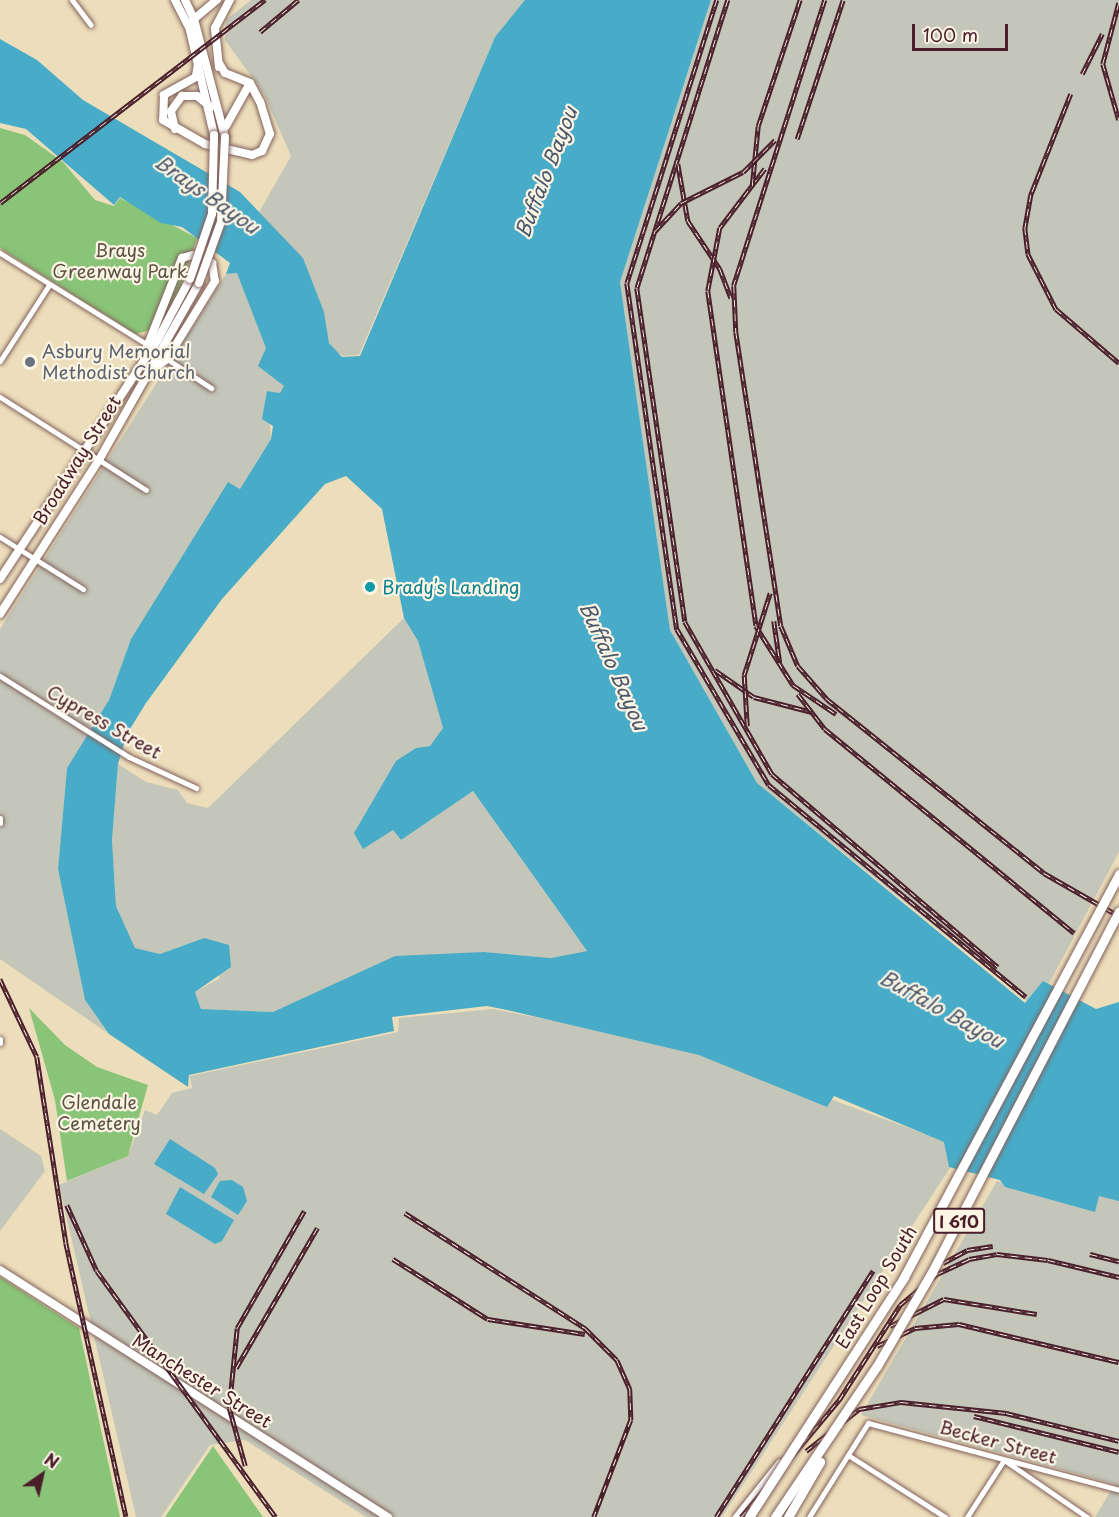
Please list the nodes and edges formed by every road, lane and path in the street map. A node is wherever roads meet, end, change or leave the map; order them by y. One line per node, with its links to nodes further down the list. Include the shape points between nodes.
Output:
1 (72, 0): 7 (street)
2 (175, 0): 8 (street)
3 (184, 0): 6 (street)
4 (217, 0): 6 (main road)
5 (230, 0): 10 (main road, via 215,28)
6 (194, 19): 8 (main road); 12 (main road)
7 (91, 25)
8 (190, 30): 9 (main road, Broadway Street)
9 (199, 57): 13 (main road, Broadway Street); 14 (main road, via 196,77 173,86 161,102 163,120)
10 (219, 63): 11 (main road, via 225,73); 12 (main road)
11 (250, 83): 14 (main road, via 269,127 262,152 234,152); 15 (main road, via 232,108)
12 (219, 97): 15 (main road)
13 (211, 107): 14 (main road, via 197,96 182,96 171,111); 17 (main road, Broadway Street, bridge, via 212,214)
14 (176, 132)
15 (225, 133): 17 (main road, Broadway Street, bridge, via 220,222)
16 (1, 255): 18 (street)
17 (194, 281): 22 (main road, Broadway Street); 23 (main road, Broadway Street)
18 (49, 285): 19 (street); 21 (street)
19 (148, 345): 20 (main road, via 182,258 193,255 212,263 215,281); 23 (main road)
20 (166, 359): 22 (main road); 24 (street)
21 (0, 361)
22 (152, 369): 27 (main road, Broadway Street)
23 (133, 377): 26 (main road, Broadway Street)
24 (211, 388)
25 (0, 397): 26 (street)
26 (83, 450): 27 (street); 30 (main road, Broadway Street)
27 (99, 460): 28 (street); 31 (main road, Broadway Street)
28 (146, 490)
29 (0, 537): 30 (street)
30 (19, 549): 31 (street); 32 (main road, Broadway Street)
31 (35, 559): 33 (street); 34 (main road, Broadway Street)
32 (0, 579)
33 (83, 589)
34 (0, 614)
35 (0, 676): 36 (street, Cypress Street, via 129,757)
36 (196, 788)
37 (1119, 874): 41 (highway, East Loop South / I 610, bridge, via 927,1235)
38 (1119, 912): 40 (highway, I 610, bridge, via 932,1272)
39 (0, 1270): 45 (street, Manchester Street)
40 (853, 1402): 48 (highway, I 610, bridge); 49 (highway, bridge)
41 (811, 1423): 46 (highway, bridge); 47 (highway, East Loop South / I 610, bridge)
42 (848, 1455): 43 (street, Becker Street, via 868,1423); 50 (street); 51 (street)
43 (1004, 1460): 44 (street, Becker Street); 52 (street); 53 (street)
44 (1119, 1490)
45 (388, 1517)
46 (736, 1517)
47 (749, 1517)
48 (775, 1517)
49 (788, 1517)
50 (809, 1517)
51 (945, 1517)
52 (967, 1517)
53 (1087, 1517)

